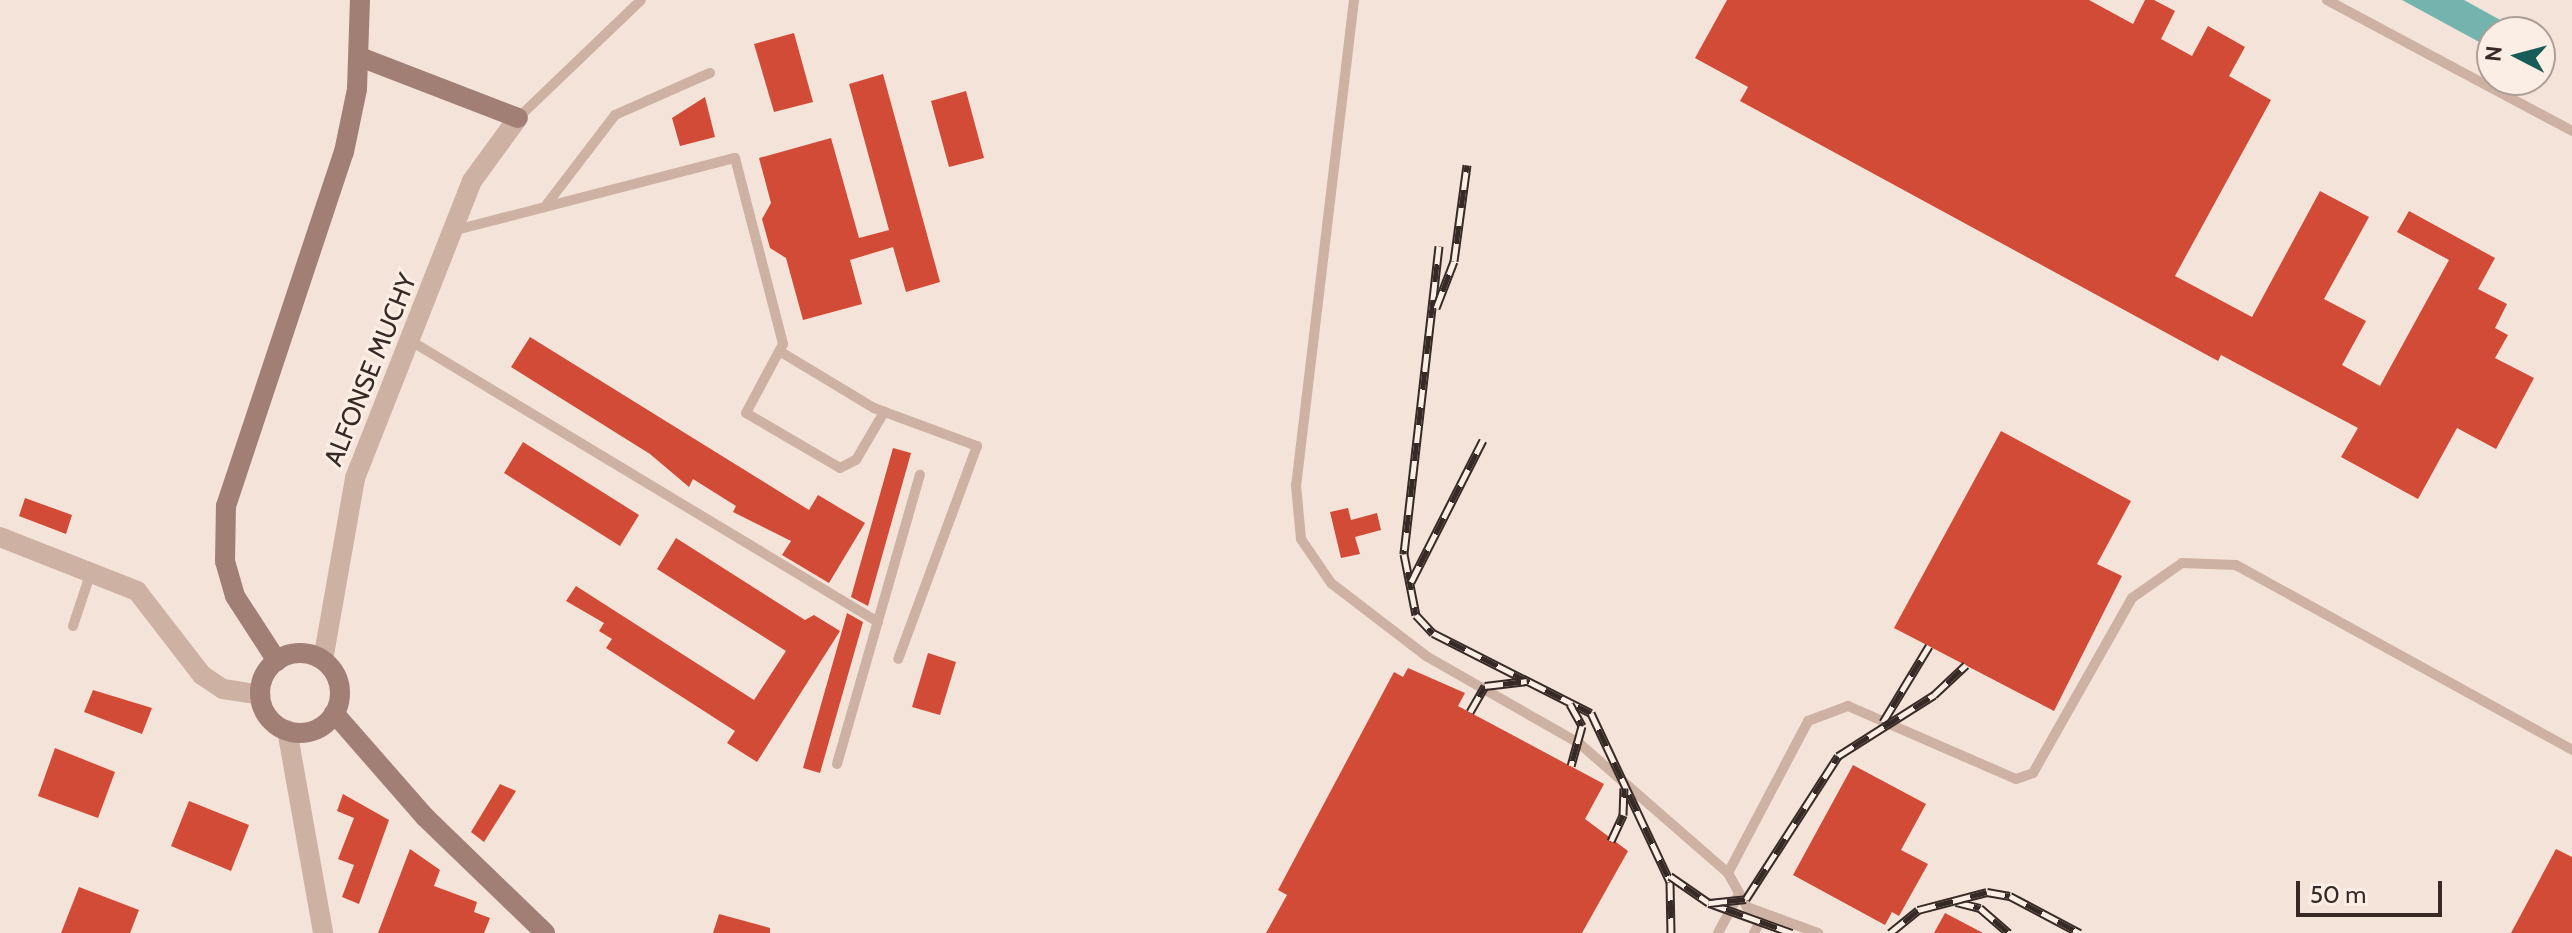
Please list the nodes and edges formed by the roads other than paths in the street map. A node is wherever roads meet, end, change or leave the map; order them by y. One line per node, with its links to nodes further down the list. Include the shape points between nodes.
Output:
1 (360, 0): 5 (main road)
2 (641, 0): 7 (lane)
3 (1354, 0): 27 (lane, via 1296,485 1301,539 1331,583 1426,656 1580,744)
4 (2327, 0): 8 (lane)
5 (360, 57): 7 (main road); 21 (main road, via 344,152 226,506 225,561 235,596)
6 (710, 73): 9 (lane, via 615,115)
7 (518, 118): 10 (street, ALFONSE MUCHY, via 488,152)
8 (2572, 131)
9 (547, 204): 10 (lane); 12 (lane, via 735,158)
10 (456, 230): 11 (street, ALFONSE MUCHY)
11 (411, 341): 17 (lane); 20 (street, ALFONSE MUCHY, via 355,478)
12 (781, 352): 13 (lane); 13 (lane, via 747,400 746,413 829,467 856,460)
13 (884, 412): 19 (lane, via 971,439 978,457)
14 (920, 475): 17 (lane)
15 (0, 537): 16 (street)
16 (91, 572): 18 (lane); 22 (street, via 145,598 212,683)
17 (878, 622): 26 (lane)
18 (73, 626)
19 (898, 659)
20 (323, 660): 21 (main road, via 304,653); 23 (main road, via 339,684)
21 (277, 661): 22 (main road)
22 (261, 695): 24 (main road, via 266,713)
23 (334, 713): 24 (main road, via 314,730); 31 (main road, via 425,817)
24 (287, 730): 30 (street)
25 (2572, 750): 27 (lane, via 2236,565 2182,563 2132,598 2033,773 2016,779 1848,706 1808,721)
26 (837, 764)
27 (1728, 873): 28 (lane)
28 (1738, 896): 29 (lane); 32 (lane)
29 (1763, 915): 33 (lane); 34 (lane)
30 (323, 933)
31 (545, 933)
32 (1718, 933)
33 (1754, 933)
34 (1818, 933)

